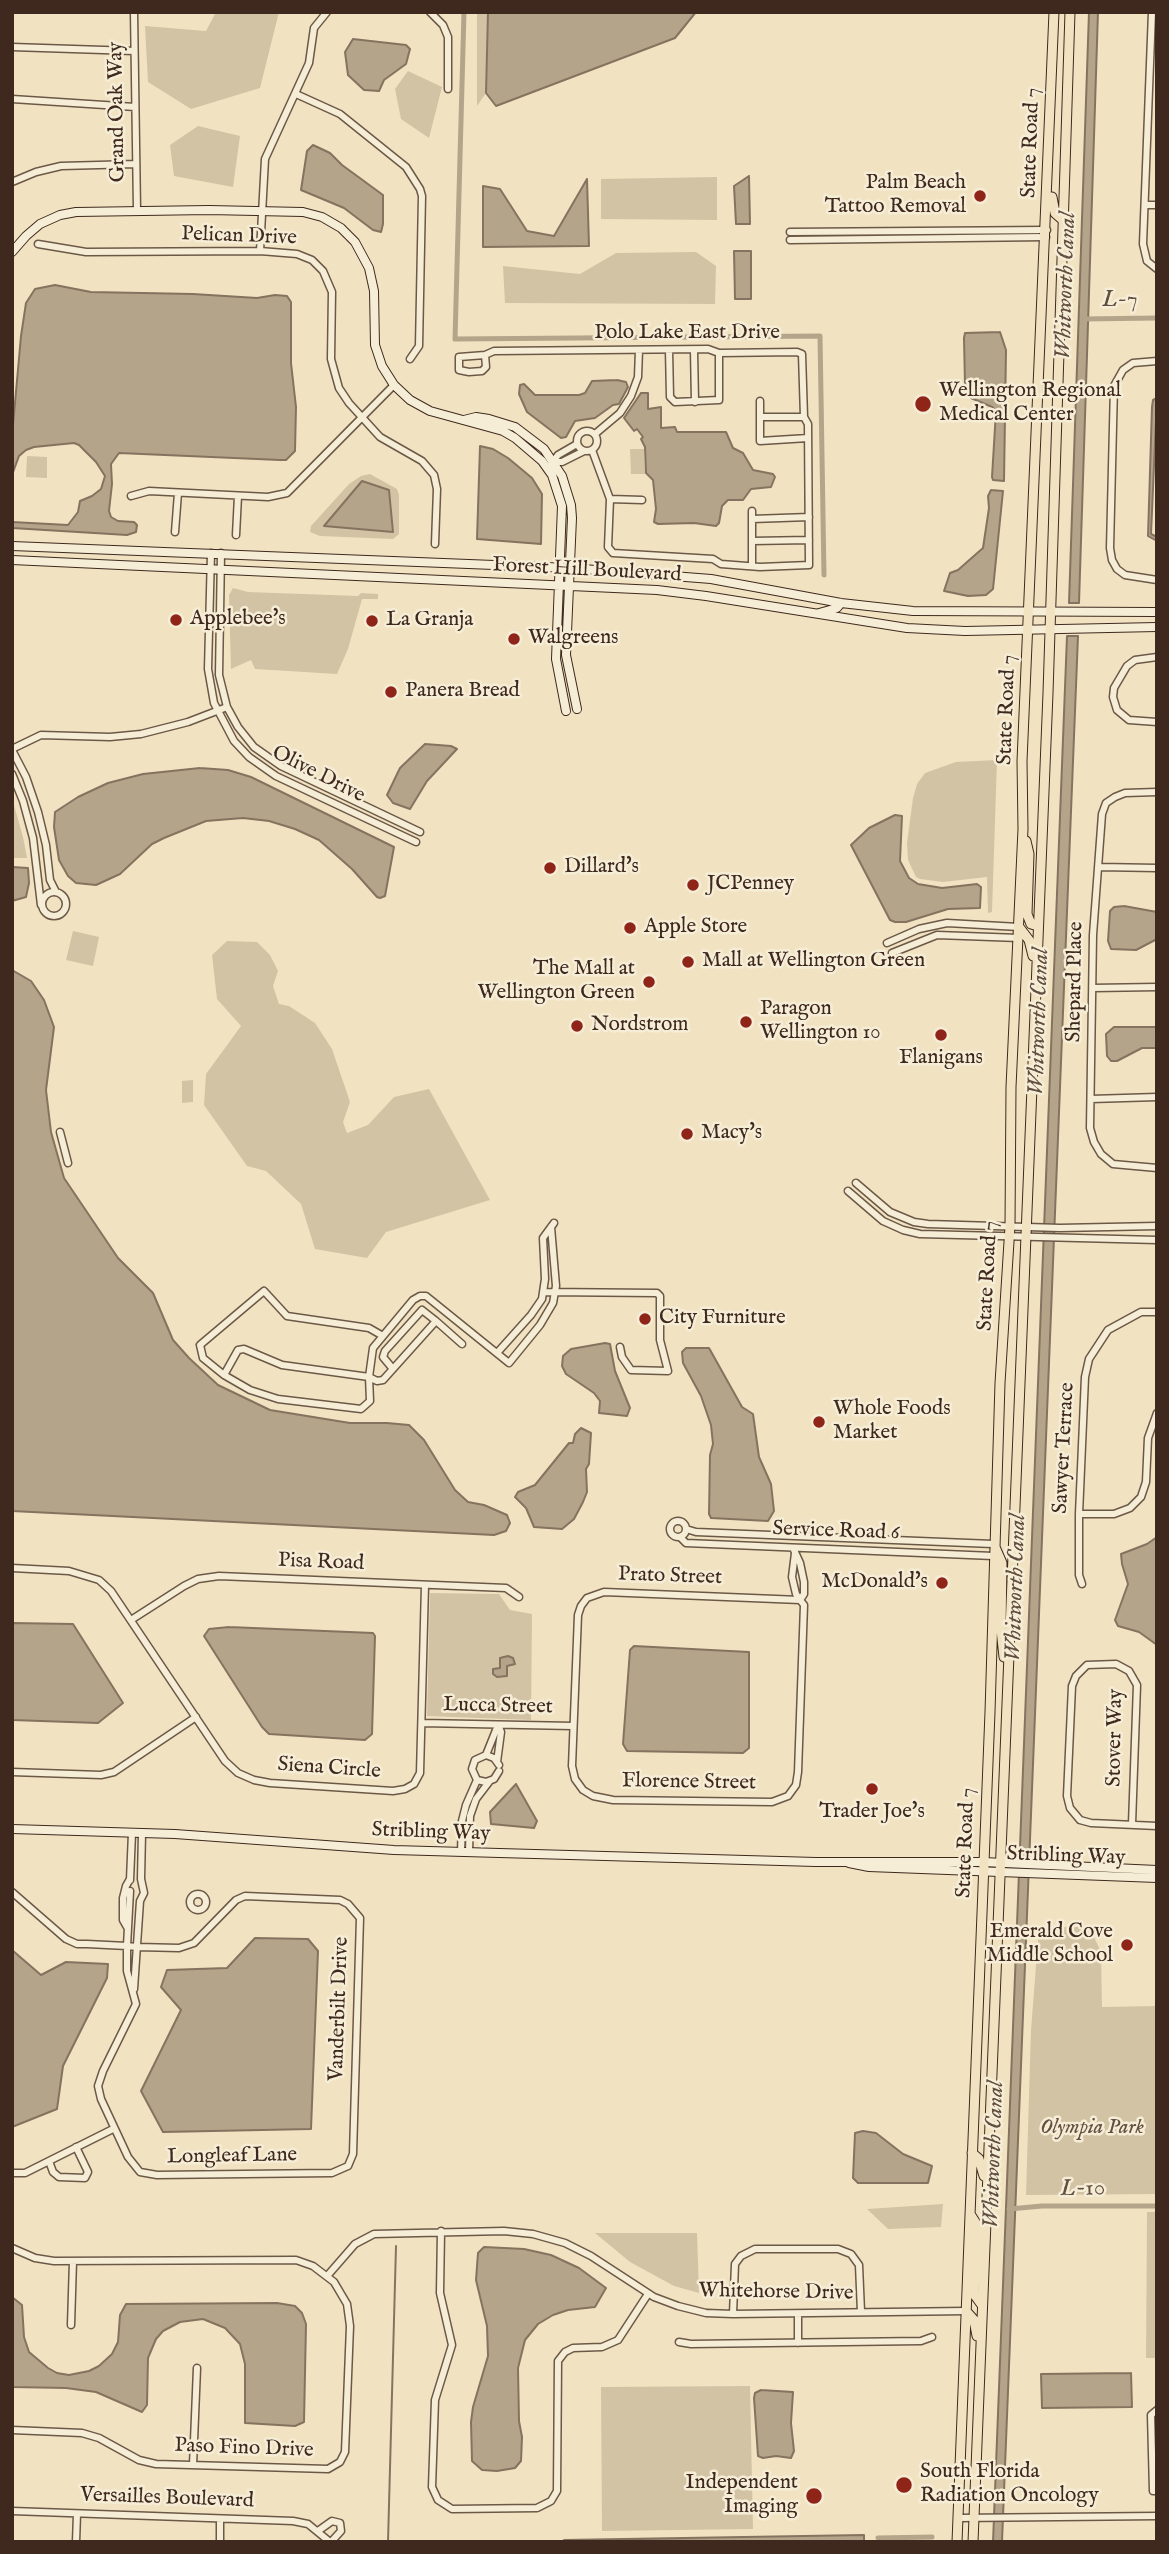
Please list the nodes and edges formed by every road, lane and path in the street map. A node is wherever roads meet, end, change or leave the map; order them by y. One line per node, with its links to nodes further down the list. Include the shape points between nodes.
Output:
1 (134, 12): 8 (street, Grand Oak Way)
2 (327, 12): 10 (street, via 314,28 309,63)
3 (430, 12): 9 (street, via 449,37)
4 (1054, 12): 13 (main road, State Road 7)
5 (1152, 12): 16 (street)
6 (1070, 14): 20 (main road, State Road 7)
7 (12, 47): 8 (street)
8 (134, 51): 12 (street, Grand Oak Way)
9 (448, 89)
10 (296, 94): 19 (street, via 265,159); 33 (street, via 340,114 416,180 422,196 419,346)
11 (12, 99): 12 (street)
12 (135, 107): 14 (street, Grand Oak Way)
13 (1049, 160): 20 (main road, via 1053,206); 21 (main road, State Road 7)
14 (136, 164): 15 (street, via 61,166); 18 (street, Grand Oak Way)
15 (12, 183)
16 (1144, 205): 17 (street); 26 (street, via 1145,256)
17 (1157, 205)
18 (137, 210): 19 (street); 24 (street, via 60,215 33,230)
19 (262, 210): 25 (street); 35 (street, via 313,214 341,228 355,242 372,280 378,355)
20 (1063, 220): 27 (main road, State Road 7)
21 (1046, 234): 22 (street); 27 (main road, via 1058,244); 71 (main road, State Road 7)
22 (790, 236)
23 (38, 244): 25 (street, Pelican Drive, via 86,252)
24 (12, 251)
25 (260, 251): 38 (street, Pelican Drive, via 298,254 323,271 332,292 335,378 343,396)
26 (1157, 269)
27 (1061, 275): 73 (main road, State Road 7)
28 (639, 350): 29 (street, Polo Lake East Drive); 32 (street, Polo Lake East Drive, via 494,351); 42 (street, via 632,396)
29 (669, 350): 30 (street, Polo Lake East Drive); 37 (street, via 670,397)
30 (694, 350): 31 (street, Polo Lake East Drive); 37 (street)
31 (719, 353): 37 (street, via 719,400); 40 (street, Polo Lake East Drive, via 802,354)
32 (485, 355): 32 (street, Polo Lake East Drive, via 482,371 459,370 459,357)
33 (410, 359)
34 (1157, 361): 67 (street, via 1133,363 1123,369 1114,386 1110,548 1117,569 1134,578)
35 (394, 385): 38 (street); 41 (street, via 430,411)
36 (760, 401): 39 (street)
37 (695, 402)
38 (363, 417): 51 (street, via 293,490 274,497); 59 (street, Pelican Drive, via 380,437 422,461 432,472 438,489)
39 (760, 417): 40 (street); 43 (street, via 760,441)
40 (804, 417): 43 (street, Polo Lake East Drive)
41 (463, 421): 47 (street, via 476,417 515,427 540,444); 48 (street, via 503,431)
42 (595, 434): 44 (street, via 582,432); 45 (street, via 597,443)
43 (808, 439): 54 (street, Polo Lake East Drive)
44 (577, 444): 46 (street); 47 (street, via 558,455)
45 (592, 450): 46 (street); 52 (street, Polo Lake East Drive)
46 (584, 451): 47 (street)
47 (555, 462): 48 (street); 65 (street, via 571,505)
48 (547, 467): 64 (street, via 562,506)
49 (177, 493): 50 (street, via 149,491); 51 (street); 55 (street)
50 (131, 496)
51 (239, 496): 56 (street)
52 (610, 499): 53 (street); 63 (street, Polo Lake East Drive, via 608,547 613,553)
53 (642, 499)
54 (809, 517): 57 (street, Polo Lake East Drive); 58 (street, via 752,515)
55 (175, 532)
56 (236, 535)
57 (809, 540): 58 (street); 63 (street, Polo Lake East Drive, via 806,567)
58 (752, 541): 63 (street)
59 (435, 544)
60 (12, 546): 61 (street, Forest Hill Boulevard)
61 (216, 553): 64 (street, Forest Hill Boulevard); 66 (street, Olive Drive)
62 (12, 560): 66 (street, Forest Hill Boulevard)
63 (752, 566)
64 (560, 567): 65 (street, Forest Hill Boulevard); 68 (street)
65 (570, 568): 69 (street); 70 (street, Forest Hill Boulevard, via 711,579)
66 (216, 569): 68 (street, Forest Hill Boulevard); 79 (street, Olive Drive, via 219,676); 81 (street, Olive Drive, via 207,663)
67 (1157, 580)
68 (558, 586): 69 (street, Forest Hill Boulevard); 82 (street, via 556,659)
69 (569, 587): 74 (street, Forest Hill Boulevard, via 676,592); 80 (street, via 566,654)
70 (841, 603): 71 (street, Forest Hill Boulevard, via 913,611); 74 (street)
71 (1029, 612): 73 (street, Forest Hill Boulevard); 77 (main road, State Road 7)
72 (1157, 612): 73 (street, Forest Hill Boulevard)
73 (1051, 613): 76 (main road, State Road 7)
74 (816, 614): 77 (street, Forest Hill Boulevard, via 907,628)
75 (1157, 628): 76 (street, Forest Hill Boulevard)
76 (1050, 629): 77 (street, Forest Hill Boulevard); 94 (main road, State Road 7)
77 (1028, 630): 87 (main road, State Road 7)
78 (1157, 657): 83 (street, via 1135,660 1117,681 1113,697 1121,715 1129,720)
79 (227, 707): 81 (street); 88 (street, Olive Drive, via 248,741 271,760)
80 (577, 709)
81 (217, 711): 84 (street, via 141,734 41,735); 89 (street, Olive Drive, via 241,750 266,770)
82 (566, 711)
83 (1157, 722)
84 (12, 749): 92 (street, via 38,812)
85 (12, 774): 93 (street, via 33,838)
86 (1157, 792): 90 (street, Shepard Place, via 1125,793 1106,803)
87 (1023, 830): 94 (main road, via 1029,854 1027,914 1031,924); 95 (main road, State Road 7)
88 (420, 832)
89 (416, 842)
90 (1099, 867): 91 (street); 101 (street, Shepard Place)
91 (1157, 868)
92 (56, 892): 93 (street, via 44,896); 93 (street, via 65,900 63,912 51,916)
93 (41, 905)
94 (1038, 926): 99 (main road, State Road 7)
95 (1019, 927): 96 (main road, State Road 7); 97 (street, via 947,923); 99 (main road, via 1032,948)
96 (1019, 938): 98 (street, via 937,935); 109 (main road, State Road 7)
97 (887, 943)
98 (891, 953)
99 (1036, 982): 111 (main road, State Road 7)
100 (1157, 987): 101 (street)
101 (1093, 988): 103 (street, Shepard Place)
102 (1157, 1097): 103 (street)
103 (1091, 1099): 106 (street, Shepard Place, via 1090,1128 1101,1154 1113,1164)
104 (60, 1132): 105 (street)
105 (68, 1163)
106 (1157, 1168)
107 (856, 1183): 109 (street, via 890,1212 914,1222)
108 (848, 1191): 112 (street, via 883,1221 903,1230)
109 (1010, 1226): 111 (street); 112 (main road, State Road 7)
110 (1157, 1226): 111 (street)
111 (1027, 1227): 113 (main road, State Road 7)
112 (1009, 1237): 113 (street); 134 (main road, State Road 7)
113 (1027, 1238): 114 (street); 143 (main road, State Road 7)
114 (1157, 1240)
115 (545, 1292): 116 (street); 116 (street, via 543,1238 552,1225); 119 (street)
116 (556, 1293): 120 (street); 125 (street, via 657,1293 660,1340 668,1371 631,1370)
117 (1157, 1312): 131 (street, Sawyer Terrace, via 1141,1312 1108,1330 1089,1359)
118 (436, 1321): 123 (street); 127 (street); 127 (street, via 422,1310 385,1351 383,1357)
119 (525, 1322): 120 (street); 121 (street)
120 (535, 1331): 124 (street)
121 (512, 1335): 124 (street); 126 (street)
122 (383, 1336): 126 (street, via 413,1300 426,1296); 128 (street, via 369,1328 287,1316 264,1291 200,1345 203,1357); 129 (street, via 373,1348)
123 (462, 1344)
124 (524, 1345): 126 (street, via 509,1363)
125 (621, 1347)
126 (497, 1353)
127 (393, 1369): 129 (street, via 383,1380)
128 (224, 1375): 129 (street, via 238,1350 244,1349 282,1365); 129 (street, via 278,1399 349,1410 368,1405)
129 (369, 1377)
130 (1157, 1413): 131 (street, via 1147,1438 1141,1497 1114,1514)
131 (1079, 1514): 138 (street, Sawyer Terrace)
132 (686, 1530): 133 (street); 133 (street, via 681,1521 670,1524 671,1534); 134 (street, Service Road 6)
133 (680, 1537): 135 (street, Service Road 6, via 686,1543)
134 (993, 1545): 136 (main road, State Road 7); 143 (main road, via 1002,1563 1001,1629)
135 (795, 1551): 136 (street, Service Road 6); 141 (street, Florence Street, via 792,1577); 141 (street, Florence Street, via 804,1583)
136 (993, 1556): 158 (main road, State Road 7)
137 (12, 1568): 142 (street, Siena Circle, via 69,1571 99,1580)
138 (1082, 1584)
139 (425, 1585): 140 (street, Pisa Road, via 506,1588); 142 (street, Pisa Road, via 208,1577 184,1586); 145 (street, Siena Circle)
140 (519, 1597)
141 (800, 1600): 147 (street, Prato Street, via 594,1594 578,1615); 147 (street, Florence Street, via 804,1605 798,1772 792,1791 782,1800 593,1796 575,1779)
142 (131, 1620): 144 (street, Siena Circle)
143 (1007, 1679): 159 (main road, State Road 7)
144 (196, 1717): 145 (street, Siena Circle, via 225,1761 254,1780 393,1791 414,1784 420,1773); 150 (street, via 114,1772)
145 (422, 1723): 146 (street, Lucca Street)
146 (498, 1726): 147 (street, Lucca Street); 148 (street); 149 (street)
147 (573, 1726)
148 (486, 1755): 149 (street); 151 (street, via 472,1764)
149 (497, 1764): 152 (street)
150 (12, 1772)
151 (477, 1780): 152 (street); 157 (street, via 462,1821)
152 (490, 1782): 157 (street, via 470,1815)
153 (1132, 1824): 153 (street, Stover Way, via 1137,1685 1129,1671 1116,1664 1087,1665 1072,1686 1070,1808 1080,1820 1091,1823); 154 (street)
154 (1157, 1826)
155 (12, 1829): 156 (street, Stribling Way)
156 (137, 1833): 157 (street, Stribling Way); 163 (street); 165 (street)
157 (465, 1852): 158 (street, Stribling Way, via 869,1867)
158 (983, 1866): 159 (street, Stribling Way); 171 (main road, State Road 7)
159 (1000, 1867): 160 (street, Stribling Way); 173 (main road, State Road 7)
160 (1033, 1869): 161 (street, Stribling Way); 162 (street, Stribling Way)
161 (1157, 1870)
162 (1157, 1878)
163 (129, 1890): 165 (street); 168 (street, via 123,1920 128,1929)
164 (12, 1892): 168 (street, Vanderbilt Drive, via 66,1939 78,1944)
165 (141, 1899): 169 (street)
166 (203, 1908): 167 (street)
167 (216, 1919): 169 (street, Vanderbilt Drive, via 187,1947); 178 (street, Vanderbilt Drive, via 245,1896 340,1900 360,1918 353,2154 348,2166)
168 (127, 1946): 169 (street, Vanderbilt Drive); 170 (street, via 127,1971)
169 (137, 1947): 170 (street)
170 (134, 1991): 172 (street, via 136,2004 98,2086)
171 (974, 2092): 173 (main road, via 978,2122); 175 (main road, State Road 7)
172 (113, 2129): 174 (street); 178 (street, Longleaf Lane, via 140,2172)
173 (989, 2136): 179 (main road, State Road 7)
174 (76, 2147): 176 (street); 176 (street, via 88,2172 85,2178 59,2177)
175 (972, 2153): 179 (main road, via 982,2164); 180 (main road, State Road 7)
176 (49, 2161): 177 (street, via 24,2173)
177 (12, 2173)
178 (332, 2173)
179 (987, 2199): 186 (main road, State Road 7)
180 (970, 2214): 186 (main road, via 976,2225 974,2294); 187 (main road, State Road 7)
181 (441, 2231): 184 (street, Whitehorse Drive, via 370,2235 355,2244); 185 (street, Whitehorse Drive, via 504,2231 547,2237 591,2256); 185 (street, via 440,2293 452,2344 435,2400 432,2487 438,2500 452,2509 537,2508 551,2501 556,2491 558,2361 573,2348 602,2347 618,2340)
182 (12, 2248): 183 (street, via 36,2258)
183 (73, 2261): 184 (street, via 288,2259 305,2262); 191 (street)
184 (328, 2276): 199 (street, Paso Fino Drive, via 343,2296 349,2322 342,2459 324,2470)
185 (648, 2294): 189 (street, Whitehorse Drive, via 692,2310)
186 (982, 2305): 196 (main road, State Road 7)
187 (966, 2311): 188 (street, Whitehorse Drive); 196 (main road, via 976,2328); 204 (main road, State Road 7)
188 (861, 2312): 189 (street, via 859,2265 851,2254 838,2249 755,2249 735,2264); 190 (street, Whitehorse Drive)
189 (733, 2314): 190 (street, Whitehorse Drive)
190 (798, 2314): 194 (street)
191 (71, 2325)
192 (932, 2337): 194 (street, via 921,2341)
193 (680, 2342): 194 (street)
194 (798, 2343)
195 (197, 2368): 199 (street)
196 (980, 2373): 205 (main road, State Road 7)
197 (1157, 2410): 200 (street, via 1151,2415 1153,2491)
198 (12, 2430): 199 (street, Paso Fino Drive, via 82,2433 147,2462)
199 (193, 2465)
200 (1157, 2491)
201 (12, 2511): 202 (street, Versailles Boulevard)
202 (77, 2514): 206 (street, Versailles Boulevard); 208 (street)
203 (1157, 2516): 205 (street)
204 (958, 2518): 205 (street); 211 (main road, State Road 7)
205 (974, 2518): 212 (main road, State Road 7)
206 (220, 2519): 207 (street, Versailles Boulevard, via 293,2521); 209 (street)
207 (318, 2531): 210 (street, Versailles Boulevard); 210 (street, Versailles Boulevard, via 338,2521 341,2531)
208 (76, 2542)
209 (220, 2542)
210 (331, 2542)
211 (957, 2542)
212 (973, 2542)

